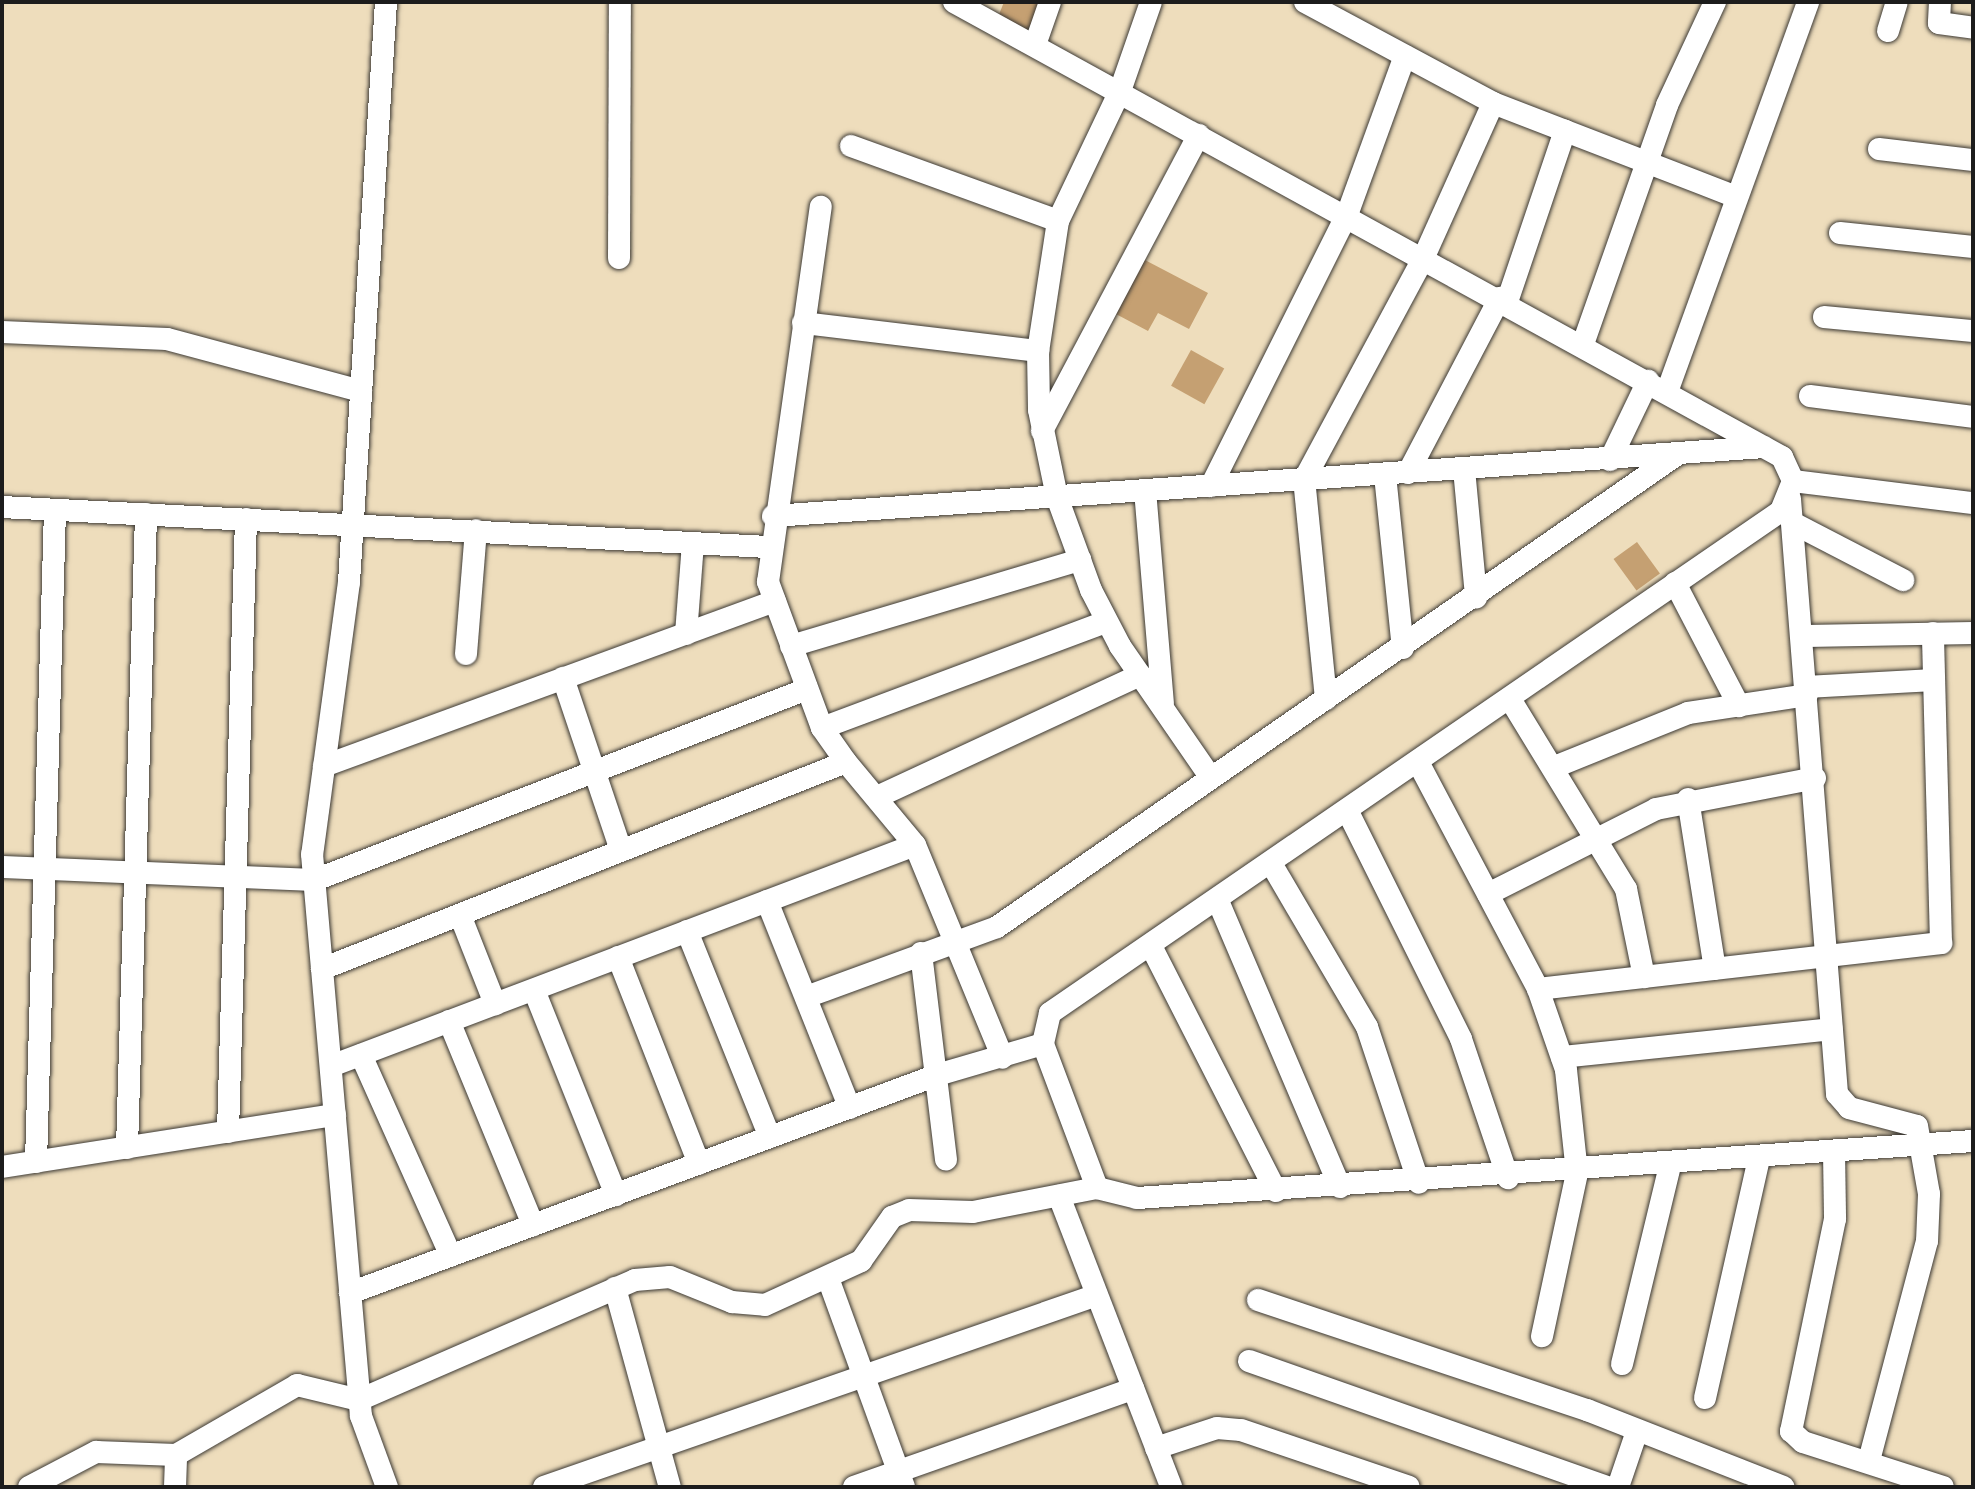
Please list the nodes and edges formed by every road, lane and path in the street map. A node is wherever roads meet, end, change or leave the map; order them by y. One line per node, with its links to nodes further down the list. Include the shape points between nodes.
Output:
1 (386, 2): 39 (street)
2 (620, 2): 29 (street)
3 (954, 2): 13 (street)
4 (1050, 2): 13 (street)
5 (1151, 2): 15 (street)
6 (1305, 2): 14 (street)
7 (1715, 2): 22 (street)
8 (1808, 2): 23 (street)
9 (1897, 2): 12 (street)
10 (1940, 2): 11 (street, via 1939,23)
11 (1973, 28)
12 (1888, 31)
13 (1035, 45): 15 (street)
14 (1405, 56): 16 (street); 25 (street)
15 (1120, 91): 18 (street); 26 (street)
16 (1493, 103): 17 (street); 30 (street)
17 (1565, 131): 22 (street); 31 (street)
18 (1199, 135): 25 (street); 42 (street)
19 (851, 146): 26 (street)
20 (1879, 149): 21 (street)
21 (1973, 160)
22 (1648, 164): 23 (street); 36 (street)
23 (1732, 195): 38 (street)
24 (821, 207): 33 (street)
25 (1347, 215): 30 (street); 50 (street)
26 (1058, 221): 37 (street)
27 (1840, 233): 28 (street)
28 (1973, 247)
29 (619, 258)
30 (1423, 259): 31 (street); 49 (street)
31 (1504, 300): 36 (street); 47 (street)
32 (1824, 317): 34 (street)
33 (803, 323): 37 (street); 58 (street)
34 (1973, 331)
35 (2, 332): 39 (street, via 167,339)
36 (1583, 344): 38 (street)
37 (1038, 351): 42 (street)
38 (1657, 386): 43 (street); 45 (street)
39 (361, 391): 60 (street)
40 (1810, 396): 41 (street)
41 (1973, 417)
42 (1042, 431): 53 (street)
43 (1764, 447): 44 (street); 52 (street, via 1782,457)
44 (1675, 456): 45 (street); 68 (street)
45 (1610, 460): 46 (street)
46 (1464, 469): 47 (street); 68 (street)
47 (1408, 473): 48 (street)
48 (1385, 475): 49 (street); 76 (street)
49 (1304, 480): 50 (street); 83 (street)
50 (1211, 486): 51 (street)
51 (1145, 490): 53 (street); 85 (street)
52 (1791, 490): 54 (street); 61 (street); 67 (street)
53 (1057, 497): 58 (street); 65 (street)
54 (1973, 503)
55 (2, 507): 56 (street)
56 (55, 510): 57 (street); 103 (street)
57 (146, 514): 59 (street); 104 (street)
58 (773, 516): 64 (street)
59 (246, 519): 60 (street); 105 (street)
60 (353, 523): 62 (street); 90 (street)
61 (1795, 524): 66 (street); 74 (street)
62 (476, 530): 63 (street); 77 (street)
63 (693, 543): 64 (street); 73 (street)
64 (769, 547): 69 (street)
65 (1080, 560): 70 (street); 75 (street)
66 (1903, 580)
67 (1675, 583): 84 (street); 86 (street)
68 (1476, 597): 76 (street)
69 (775, 601): 73 (street); 75 (street)
70 (1106, 622): 78 (street); 87 (street)
71 (1933, 633): 72 (street); 74 (street); 80 (street)
72 (1973, 633)
73 (686, 634): 79 (street)
74 (1806, 636): 82 (street)
75 (791, 646): 81 (street)
76 (1403, 648): 83 (street)
77 (466, 654)
78 (1140, 675): 85 (street); 95 (street)
79 (563, 678): 90 (street); 92 (street)
80 (1934, 680): 82 (street); 115 (street, via 1941,943)
81 (807, 689): 87 (street); 92 (street)
82 (1806, 691): 86 (street); 94 (street)
83 (1326, 699): 93 (street)
84 (1510, 699): 89 (street); 91 (street)
85 (1163, 705): 93 (street)
86 (1739, 706): 91 (street, via 1650,726)
87 (822, 728): 88 (street)
88 (846, 762): 95 (street); 100 (street)
89 (1419, 764): 97 (street); 107 (street)
90 (324, 766): 106 (street)
91 (1557, 766): 98 (street)
92 (596, 771): 100 (street); 106 (street)
93 (1211, 778): 112 (street, via 997,927)
94 (1815, 778): 96 (street); 115 (street)
95 (877, 797): 99 (street)
96 (1688, 799): 98 (street); 118 (street)
97 (1349, 814): 101 (street); 147 (street, via 1461,1039)
98 (1597, 834): 107 (street); 119 (street, via 1626,889)
99 (915, 845): 108 (street); 112 (street)
100 (621, 850): 110 (street)
101 (1272, 865): 109 (street); 148 (street, via 1367,1027)
102 (2, 867): 103 (street)
103 (45, 868): 104 (street); 142 (street)
104 (135, 872): 105 (street); 138 (street)
105 (236, 876): 106 (street); 134 (street)
106 (315, 880): 117 (street)
107 (1488, 894): 120 (street)
108 (767, 901): 111 (street); 122 (street)
109 (1218, 901): 113 (street); 149 (street)
110 (460, 915): 117 (street); 123 (street)
111 (687, 931): 116 (street); 135 (street)
112 (958, 944): 114 (street); 129 (street)
113 (1151, 946): 126 (street, via 1050,1013); 151 (street)
114 (921, 953): 122 (street); 131 (street)
115 (1828, 956): 118 (street); 125 (street)
116 (618, 957): 121 (street); 143 (street)
117 (322, 969): 130 (street)
118 (1715, 969): 119 (street)
119 (1644, 977): 120 (street)
120 (1538, 989): 128 (street)
121 (534, 990): 123 (street); 152 (street)
122 (806, 997): 132 (street)
123 (495, 1004): 124 (street)
124 (449, 1021): 127 (street); 154 (street)
125 (1832, 1029): 128 (street); 137 (street, via 1842,1105 1909,1121)
126 (1043, 1044): 129 (street); 150 (street)
127 (361, 1055): 130 (street); 155 (street)
128 (1562, 1057): 146 (street)
129 (1003, 1058): 131 (street)
130 (331, 1066): 133 (street)
131 (937, 1075): 132 (street); 141 (street)
132 (850, 1108): 135 (street)
133 (335, 1115): 134 (street); 158 (street)
134 (228, 1132): 138 (street)
135 (770, 1137): 143 (street)
136 (1973, 1141): 137 (street)
137 (1923, 1145): 139 (street); 172 (street, via 1927,1241)
138 (127, 1148): 142 (street)
139 (1834, 1152): 140 (street); 172 (street, via 1835,1219 1789,1423 1803,1442)
140 (1759, 1158): 144 (street); 166 (street)
141 (946, 1159)
142 (36, 1162): 145 (street)
143 (699, 1164): 152 (street)
144 (1670, 1166): 146 (street); 163 (street)
145 (2, 1167)
146 (1577, 1173): 147 (street); 161 (street)
147 (1508, 1178): 148 (street)
148 (1419, 1183): 149 (street)
149 (1340, 1187): 151 (street)
150 (1097, 1188): 151 (street, via 1137,1198); 153 (street)
151 (1276, 1191)
152 (616, 1195): 154 (street)
153 (1059, 1196): 156 (street, via 973,1212 898,1212 868,1255); 159 (street)
154 (533, 1225): 155 (street)
155 (451, 1256): 158 (street)
156 (828, 1278): 157 (street, via 765,1305 732,1302 670,1277); 164 (street)
157 (615, 1288): 167 (street); 170 (street)
158 (350, 1293): 167 (street)
159 (1097, 1295): 164 (street); 165 (street)
160 (1258, 1300): 168 (street, via 1587,1410)
161 (1542, 1336)
162 (1249, 1361): 182 (street)
163 (1622, 1364)
164 (861, 1377): 170 (street); 173 (street)
165 (1133, 1389): 169 (street); 173 (street)
166 (1705, 1398)
167 (359, 1400): 171 (street, via 297,1385); 176 (street)
168 (1636, 1434): 183 (street); 184 (street)
169 (1156, 1448): 180 (street); 181 (street, via 1217,1428 1241,1430)
170 (658, 1449): 177 (street); 178 (street)
171 (176, 1455): 174 (street, via 96,1452); 175 (street)
172 (1869, 1461): 185 (street)
173 (901, 1479): 179 (street)
174 (29, 1487)
175 (175, 1487)
176 (387, 1487)
177 (544, 1487)
178 (670, 1487)
179 (854, 1487)
180 (1171, 1487)
181 (1409, 1487)
182 (1607, 1487)
183 (1618, 1487)
184 (1783, 1487)
185 (1943, 1487)

